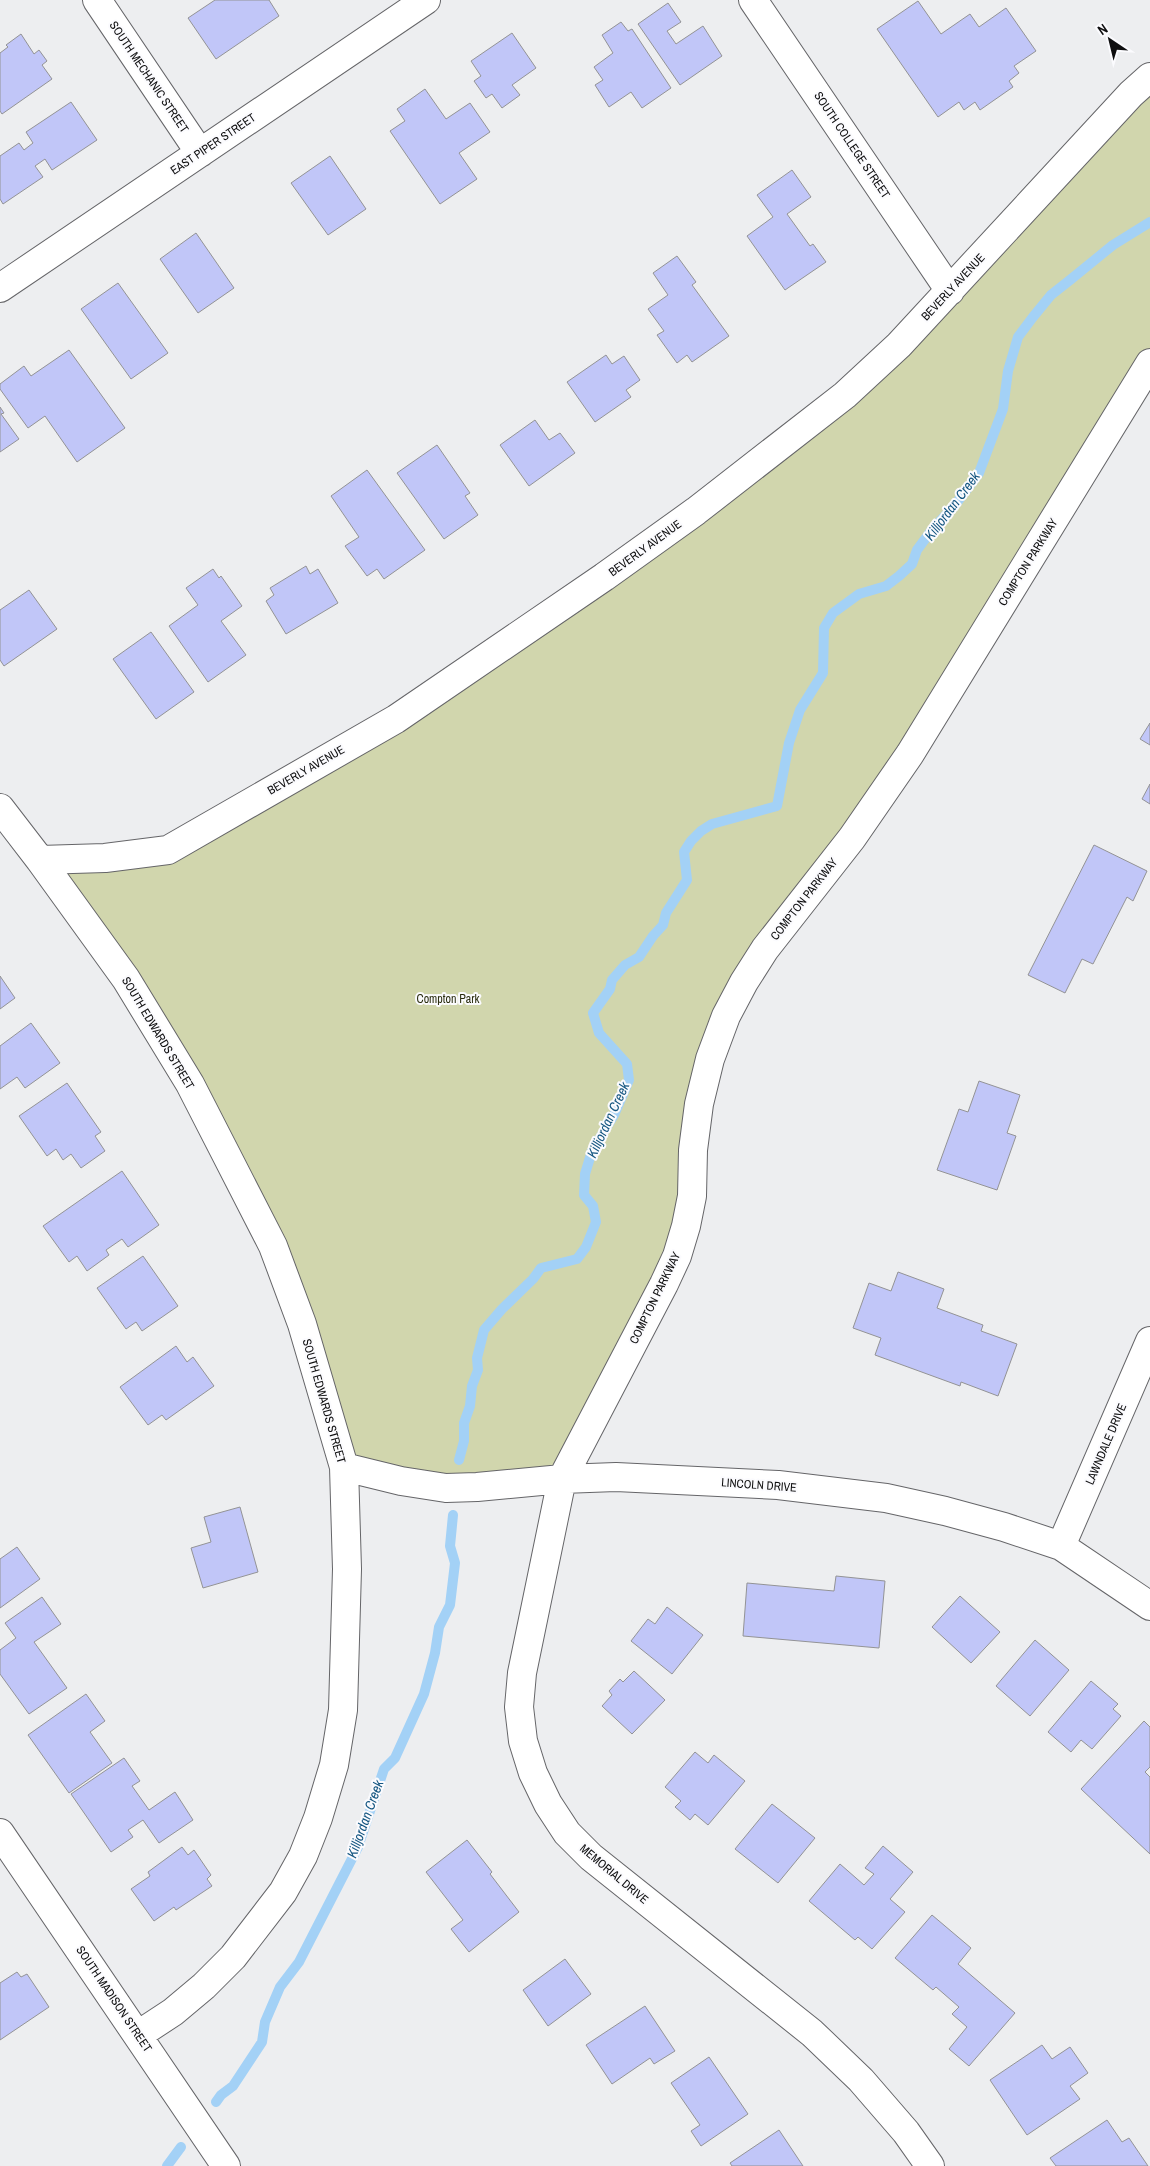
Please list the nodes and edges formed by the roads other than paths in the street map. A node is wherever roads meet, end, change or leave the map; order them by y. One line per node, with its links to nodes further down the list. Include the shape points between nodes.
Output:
1 (97, 0): 5 (street, SOUTH MECHANIC STREET)
2 (426, 0): 5 (street, EAST PIPER STREET)
3 (753, 0): 7 (street, SOUTH COLLEGE STREET)
4 (1150, 77): 7 (street, BEVERLY AVENUE)
5 (200, 153): 6 (street, EAST PIPER STREET)
6 (0, 288)
7 (950, 291): 10 (street, BEVERLY AVENUE, via 845,396 787,442 604,577 396,719 168,850 105,858)
8 (1150, 363): 13 (street, COMPTON PARKWAY, via 910,754 852,838 765,949 726,1016 710,1059 699,1104 692,1196 677,1256)
9 (0, 808): 10 (street, SOUTH EDWARDS STREET)
10 (40, 860): 12 (street, SOUTH EDWARDS STREET, via 126,979 190,1084 272,1244 302,1324)
11 (1150, 1341): 14 (street, LAWNDALE DRIVE)
12 (344, 1467): 13 (street, LINCOLN DRIVE, via 446,1488); 17 (street, SOUTH EDWARDS STREET, via 347,1570 343,1710 334,1765 318,1818 303,1856 283,1892 233,1957 204,1986)
13 (562, 1478): 14 (street, LINCOLN DRIVE, via 616,1477 778,1485 886,1498 1004,1527); 19 (street, MEMORIAL DRIVE, via 522,1673 520,1707 530,1765 548,1804 567,1833 591,1857 812,2033 861,2080 906,2132)
14 (1061, 1546): 15 (street, LINCOLN DRIVE)
15 (1150, 1606)
16 (0, 1833): 17 (street, SOUTH MADISON STREET)
17 (138, 2035): 18 (street, SOUTH MADISON STREET)
18 (226, 2166)
19 (930, 2166)

